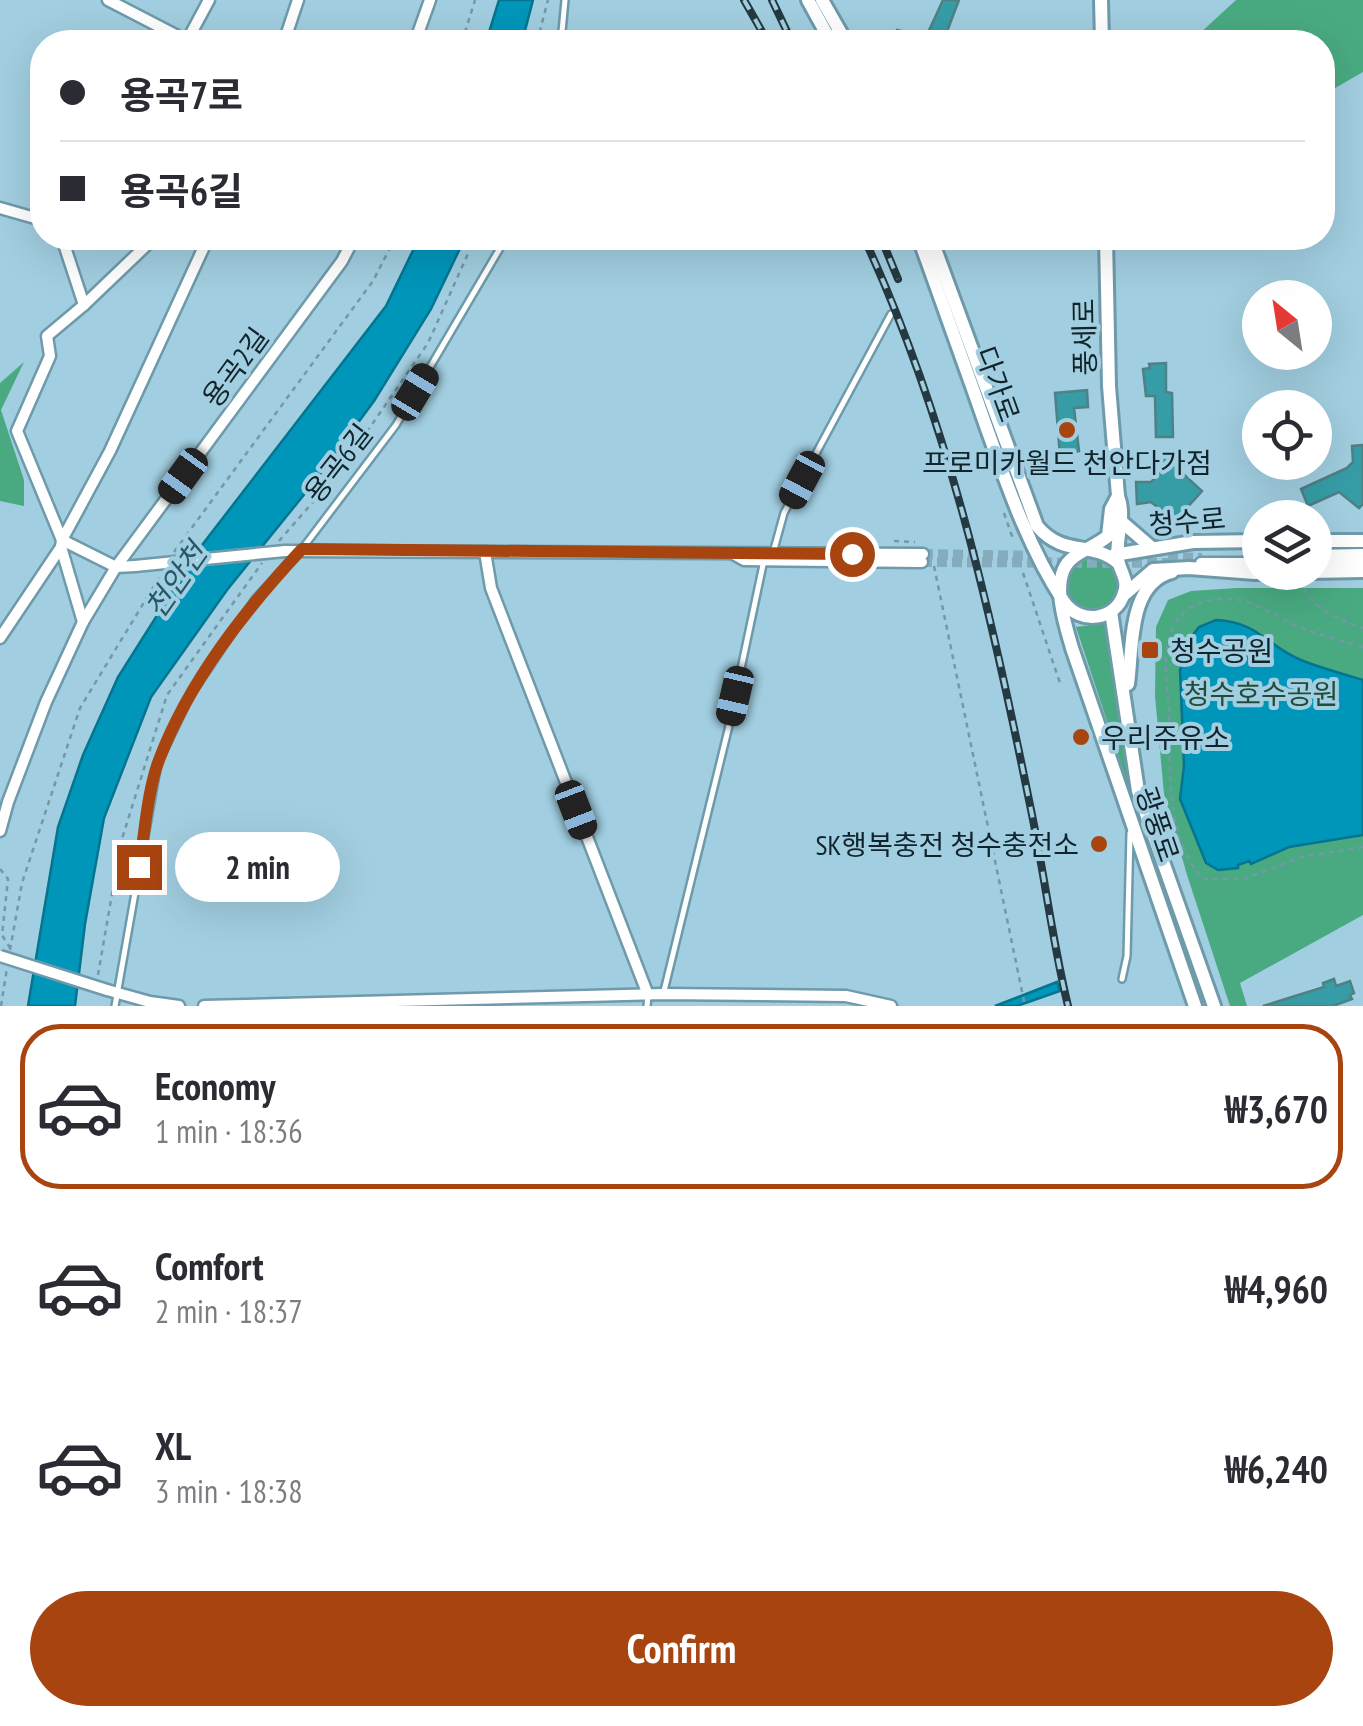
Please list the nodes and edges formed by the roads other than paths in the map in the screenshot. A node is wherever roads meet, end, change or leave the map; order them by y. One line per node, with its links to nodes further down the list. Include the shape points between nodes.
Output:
1 (108, 0): 9 (street)
2 (208, 0): 10 (street)
3 (298, 0): 11 (street)
4 (430, 0): 12 (street)
5 (565, 0): 13 (lane)
6 (808, 0): 14 (street)
7 (822, 0): 15 (street)
8 (1102, 0): 16 (street)
9 (165, 30)
10 (194, 30)
11 (288, 30)
12 (419, 30)
13 (562, 30)
14 (824, 30)
15 (839, 30)
16 (1102, 30)
17 (0, 208): 18 (street)
18 (30, 217)
19 (66, 250): 27 (street)
20 (142, 250): 27 (street)
21 (202, 250): 36 (street)
22 (348, 250): 50 (street, 용곡2길)
23 (499, 250): 38 (lane, 용곡6길, via 396,424)
24 (922, 250): 31 (street, 다가로)
25 (935, 250): 39 (street, 다가로, via 1036,526 1056,544)
26 (1106, 250): 29 (street, 풍세로)
27 (84, 306): 36 (street, via 47,336 50,356 17,431)
28 (890, 314): 44 (lane, via 784,513)
29 (1118, 496): 30 (street, 풍세로); 39 (street, 풍세로, via 1108,536)
30 (1122, 522): 37 (street); 45 (street, 풍세로)
31 (1030, 538): 53 (street, 다가로); 57 (street)
32 (1332, 540): 34 (street)
33 (1242, 541): 35 (street, 청수로)
34 (1363, 541)
35 (1193, 542): 37 (street, 청수로); 48 (street, via 1180,553 1182,565)
36 (62, 543): 50 (street); 55 (street); 56 (street)
37 (1152, 548): 45 (street, 청수로)
38 (302, 549): 40 (street); 50 (street, bridge); 63 (lane, 용곡6길, via 255,600 200,680 158,763)
39 (1089, 551): 45 (street); 53 (street, via 1063,568)
40 (486, 552): 44 (street); 65 (street, via 491,588)
41 (921, 552): 44 (street)
42 (1363, 554): 43 (street)
43 (1332, 555)
44 (768, 556): 64 (lane)
45 (1116, 557): 52 (street)
46 (1242, 561): 48 (street)
47 (1363, 562): 49 (street)
48 (1198, 563): 51 (street, 청수로, via 1255,574); 52 (street, via 1153,570); 58 (street, via 1154,580 1140,598)
49 (1332, 563)
50 (116, 567): 55 (street, 용곡2길)
51 (1363, 571)
52 (1124, 594): 54 (street)
53 (1062, 599): 54 (street, via 1078,614); 57 (street, 광풍로)
54 (1111, 612): 58 (street, 광풍로)
55 (83, 622): 60 (street, 용곡2길)
56 (0, 638)
57 (1072, 648): 59 (street, 광풍로)
58 (1126, 699): 71 (street, 광풍로, via 1138,791)
59 (1131, 820): 62 (lane); 70 (street, 광풍로)
60 (0, 831)
61 (5, 952): 63 (street, bridge)
62 (1122, 979)
63 (113, 991): 66 (lane, 용곡6길); 67 (street)
64 (663, 994): 65 (street); 69 (street, via 846,996)
65 (647, 1001): 68 (street)
66 (115, 1006)
67 (180, 1006)
68 (204, 1006)
69 (890, 1006)
70 (1195, 1006)
71 (1214, 1006)

